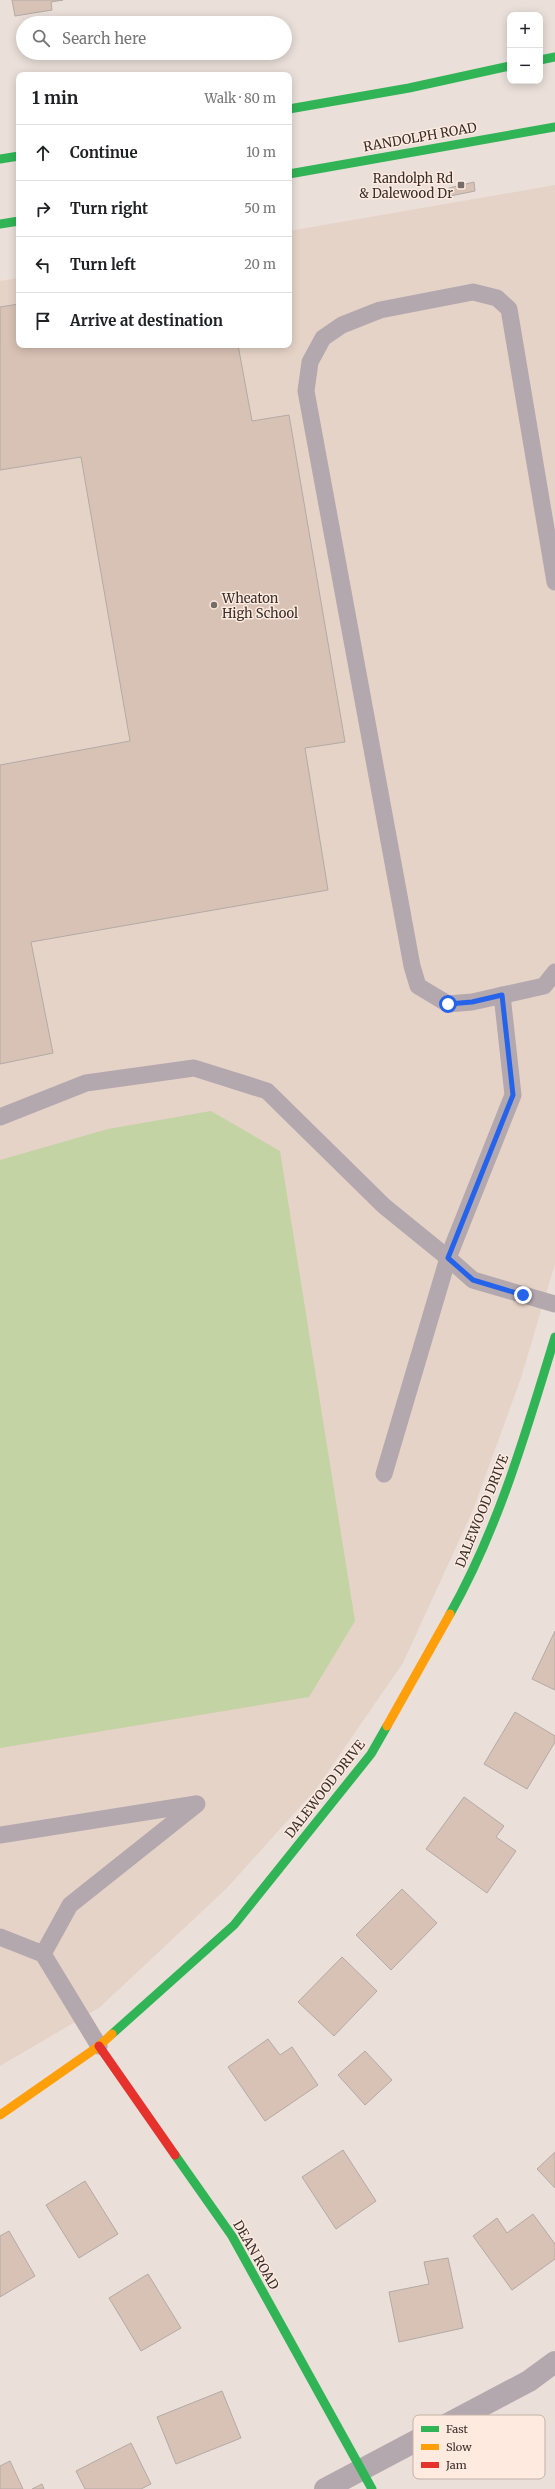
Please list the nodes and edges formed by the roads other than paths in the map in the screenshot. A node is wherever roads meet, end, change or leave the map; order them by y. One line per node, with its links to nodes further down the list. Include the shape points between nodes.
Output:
1 (555, 57): 2 (street)
2 (543, 59)
3 (507, 67): 4 (street, via 409,88)
4 (292, 108)
5 (555, 127): 8 (street, RANDOLPH ROAD)
6 (16, 156): 7 (street)
7 (0, 159)
8 (292, 173)
9 (16, 221): 10 (street)
10 (0, 224)
11 (555, 582): 13 (lane, via 509,309 497,298 473,292 380,310 342,325 323,338 310,362 306,391 412,966 418,986 448,1004)
12 (555, 972): 13 (lane, via 544,986)
13 (502, 995): 15 (lane, via 513,1095)
14 (0, 1116): 15 (lane, via 86,1083 194,1068 267,1091 384,1206)
15 (448, 1258): 16 (lane, via 473,1280); 18 (lane)
16 (555, 1304)
17 (555, 1337): 22 (street, DALEWOOD DRIVE, via 512,1478 464,1589 371,1754 234,1925)
18 (384, 1474)
19 (0, 1835): 21 (lane, via 197,1804 70,1905)
20 (0, 1937): 21 (lane)
21 (43, 1954): 22 (lane)
22 (99, 2046): 23 (street, DALEWOOD DRIVE); 27 (street, DEAN ROAD, via 232,2236)
23 (0, 2115)
24 (555, 2362): 25 (street)
25 (473, 2415)
26 (413, 2452): 27 (street)
27 (367, 2480): 28 (street)
28 (325, 2489)

